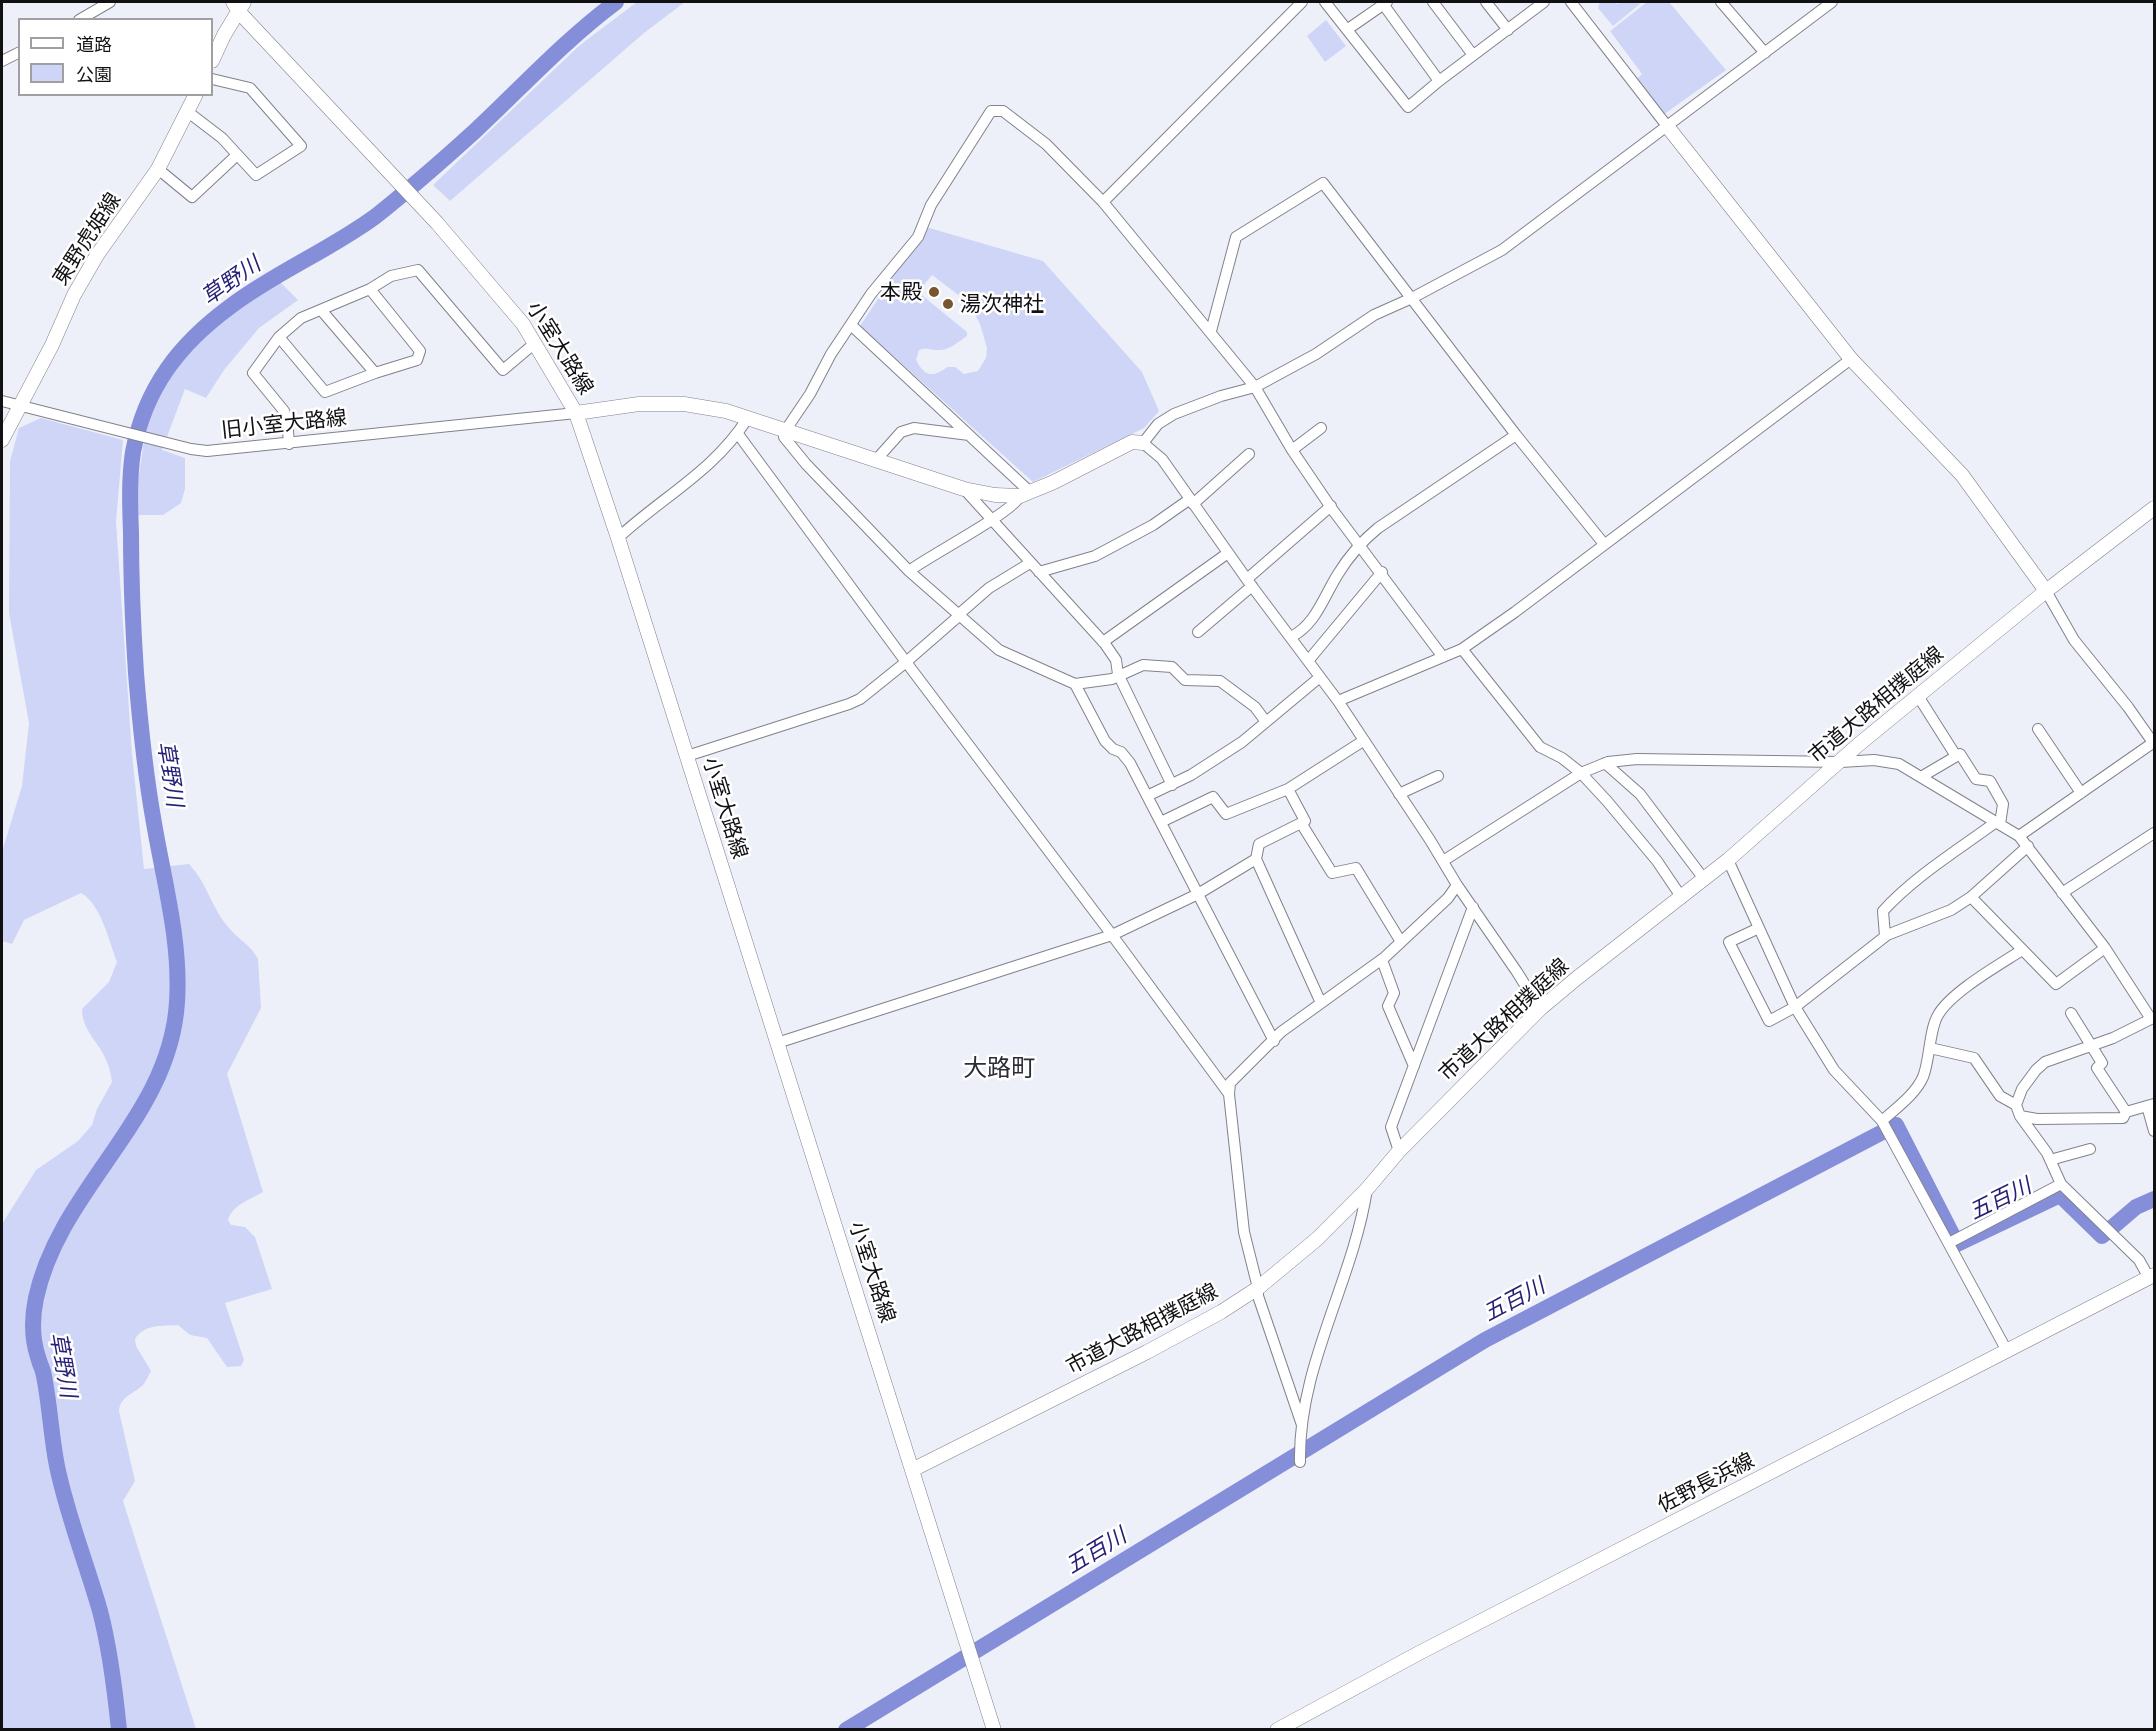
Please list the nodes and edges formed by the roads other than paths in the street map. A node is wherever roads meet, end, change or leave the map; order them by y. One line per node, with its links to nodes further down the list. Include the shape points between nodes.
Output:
1 (110, 2): 12 (street)
2 (1302, 2): 27 (street)
3 (1325, 2): 13 (street)
4 (1433, 2): 17 (street)
5 (1486, 2): 14 (street)
6 (1544, 2): 14 (street)
7 (1571, 2): 24 (street)
8 (1721, 2): 16 (street)
9 (1832, 2): 16 (street)
10 (1385, 3): 13 (street); 21 (street)
11 (239, 5): 18 (main road); 34 (main road, 小室大路線, via 494,288)
12 (82, 18)
13 (1348, 29): 21 (street, via 1408,107)
14 (1508, 30): 17 (street)
15 (18, 53): 19 (street)
16 (1764, 53): 24 (street)
17 (1473, 55): 21 (street)
18 (213, 59)
19 (2, 61)
20 (213, 79): 25 (street, via 250,88 301,146 256,175)
21 (1439, 81)
22 (195, 96): 23 (main road, 東野虎姫線)
23 (188, 112): 25 (street); 26 (main road, 東野虎姫線)
24 (1667, 126): 29 (street, via 1502,250); 35 (main road)
25 (237, 155): 26 (street, via 192,197)
26 (159, 169): 39 (main road, 東野虎姫線, via 97,255 74,295)
27 (1103, 202): 31 (street, via 1046,144 1003,111 991,111 931,205 918,237); 32 (street)
28 (370, 288): 30 (street); 34 (street, via 392,276 418,270 502,370); 36 (street, via 420,351 417,360)
29 (1412, 298): 32 (street, via 1323,183 1236,237); 37 (street, via 1374,315 1316,354); 46 (street)
30 (322, 311): 33 (street, via 301,318); 36 (street)
31 (851, 325): 43 (street); 45 (street)
32 (1211, 331): 37 (street)
33 (279, 337): 36 (street, via 325,393); 49 (street, via 253,374 284,411)
34 (535, 343): 40 (main road, 小室大路線)
35 (1851, 359): 61 (street); 68 (main road, via 1962,475)
36 (375, 373)
37 (1255, 387): 48 (street, via 1174,414 1158,424); 50 (street)
38 (2, 401): 39 (street, 旧小室大路線)
39 (26, 408): 47 (main road, 東野虎姫線); 49 (street, 旧小室大路線, via 191,449)
40 (576, 413): 41 (main road, via 639,404 684,404); 49 (street, 旧小室大路線); 59 (main road, 小室大路線)
41 (747, 419): 43 (main road); 44 (street)
42 (1321, 428): 50 (street)
43 (785, 431): 52 (main road); 64 (street, via 784,437 806,464)
44 (738, 434): 59 (street, via 708,465); 76 (street)
45 (969, 435): 52 (street, via 914,428 901,432); 54 (street)
46 (1516, 435): 60 (street); 61 (street)
47 (2, 440)
48 (1143, 443): 54 (main road, via 1132,442); 55 (street, via 1162,459)
49 (289, 444)
50 (1292, 450): 56 (street)
51 (1250, 454): 55 (street)
52 (876, 460): 53 (main road)
53 (964, 489): 54 (main road, via 995,495); 58 (street)
54 (1025, 494): 58 (street)
55 (1192, 501): 62 (street); 65 (street, via 1095,556)
56 (1330, 506): 60 (street); 67 (street)
57 (2154, 508): 68 (main road, 市道大路相撲庭線)
58 (991, 520): 63 (street); 64 (street)
59 (618, 538): 86 (main road, 小室大路線)
60 (1360, 543): 66 (street); 71 (street, via 1318,611 1302,631)
61 (1604, 544): 73 (street)
62 (1228, 553): 67 (street); 72 (street)
63 (1030, 562): 65 (street); 69 (street, via 989,588)
64 (909, 571): 69 (street)
65 (1039, 572): 72 (street)
66 (1382, 572): 74 (street); 75 (street)
67 (1249, 582): 70 (street); 71 (street)
68 (2046, 591): 80 (main road, 市道大路相撲庭線); 85 (street, via 2074,640)
69 (959, 615): 76 (street); 79 (street, via 999,650)
70 (1198, 632)
71 (1291, 637): 75 (street)
72 (1103, 642): 77 (street, via 1116,660)
73 (1462, 649): 74 (street); 90 (street, via 1540,747)
74 (1443, 657): 81 (street)
75 (1308, 661): 78 (street)
76 (906, 662): 86 (street, via 849,704); 115 (street)
77 (1118, 674): 79 (street, via 1112,679); 82 (street, via 1143,665 1172,667 1185,680 1220,681 1256,707); 93 (street)
78 (1320, 677): 81 (street); 82 (street)
79 (1075, 684): 97 (street, via 1105,741 1130,763)
80 (1918, 696): 87 (street); 88 (main road, 市道大路相撲庭線)
81 (1338, 701): 84 (street)
82 (1266, 722): 93 (street, via 1242,742)
83 (2038, 729): 95 (street)
84 (1363, 741): 94 (street); 96 (street)
85 (2154, 743): 95 (street)
86 (687, 756): 127 (main road, 小室大路線)
87 (1956, 756): 92 (street); 100 (street, via 1960,754 1976,779 1990,781 2003,804)
88 (1841, 762): 89 (street, via 1637,759); 92 (street, via 1874,760 1899,764); 105 (main road, 市道大路相撲庭線)
89 (1605, 763): 90 (street); 107 (street, via 1640,794)
90 (1581, 773): 106 (street); 112 (street, via 1657,861)
91 (1438, 776): 96 (street)
92 (1921, 777): 100 (street)
93 (1172, 785): 97 (street)
94 (1288, 789): 98 (street, via 1226,814 1213,797); 99 (street, via 1305,821)
95 (2081, 793): 102 (street)
96 (1399, 794): 106 (street)
97 (1147, 796): 98 (street)
98 (1161, 822): 110 (street)
99 (1301, 823): 104 (street, via 1259,844); 117 (street, via 1332,873 1356,868)
100 (1998, 823): 102 (street); 116 (street, via 1929,870 1893,901 1883,911)
101 (2154, 834): 109 (street)
102 (2019, 836): 103 (street)
103 (2028, 846): 109 (street); 111 (street)
104 (1257, 859): 110 (street); 121 (street)
105 (1728, 860): 107 (main road, 市道大路相撲庭線); 114 (street)
106 (1443, 861): 108 (street)
107 (1704, 879): 112 (main road, 市道大路相撲庭線)
108 (1457, 885): 113 (street); 117 (street, via 1449,898)
109 (2062, 893): 118 (street)
110 (1198, 894): 115 (street); 126 (street)
111 (1971, 897): 116 (street, via 1951,910); 119 (street)
112 (1682, 898): 123 (main road, 市道大路相撲庭線)
113 (1473, 907): 123 (street); 130 (street)
114 (1759, 928): 122 (street); 122 (street, via 1729,942 1769,1021)
115 (1112, 934): 127 (street); 131 (street)
116 (1885, 936): 122 (street)
117 (1401, 942): 120 (street)
118 (2105, 948): 119 (street, via 2056,984); 125 (street)
119 (2022, 950): 129 (street, via 1945,1005 1937,1016)
120 (1382, 960): 121 (street); 130 (street, via 1394,993 1388,1006)
121 (1321, 1003): 126 (street)
122 (1795, 1007): 136 (street, via 1834,1070)
123 (1540, 1009): 139 (main road, 市道大路相撲庭線)
124 (2071, 1013): 128 (street)
125 (2153, 1018): 128 (street)
126 (1274, 1041): 131 (street, via 1230,1083)
127 (777, 1043): 149 (main road, 小室大路線)
128 (2090, 1046): 132 (street, via 2045,1062 2022,1089); 134 (street, via 2102,1063 2097,1068)
129 (1930, 1048): 132 (street, via 1974,1058 2000,1096); 136 (street, via 1916,1089)
130 (1414, 1066): 139 (street, via 1391,1127)
131 (1229, 1094): 145 (street, via 1244,1232)
132 (2016, 1105): 135 (street)
133 (2151, 1105): 134 (street); 137 (street)
134 (2126, 1112): 135 (street, via 2123,1118)
135 (2020, 1116): 140 (street)
136 (1883, 1122): 143 (street)
137 (2154, 1131)
138 (2090, 1149): 140 (street)
139 (1399, 1151): 142 (main road, 市道大路相撲庭線)
140 (2050, 1160): 141 (street)
141 (2061, 1184): 143 (street); 144 (street)
142 (1367, 1189): 145 (main road, 市道大路相撲庭線, via 1317,1239); 147 (street, via 1362,1218 1311,1374)
143 (1949, 1243): 146 (street)
144 (2152, 1276): 146 (main road, 佐野長浜線)
145 (1258, 1288): 147 (street); 149 (main road, 市道大路相撲庭線, via 1147,1352)
146 (2007, 1351): 151 (main road, 佐野長浜線)
147 (1302, 1425): 148 (street)
148 (1300, 1462)
149 (912, 1470): 150 (main road, 小室大路線)
150 (994, 1730)
151 (1276, 1730)

